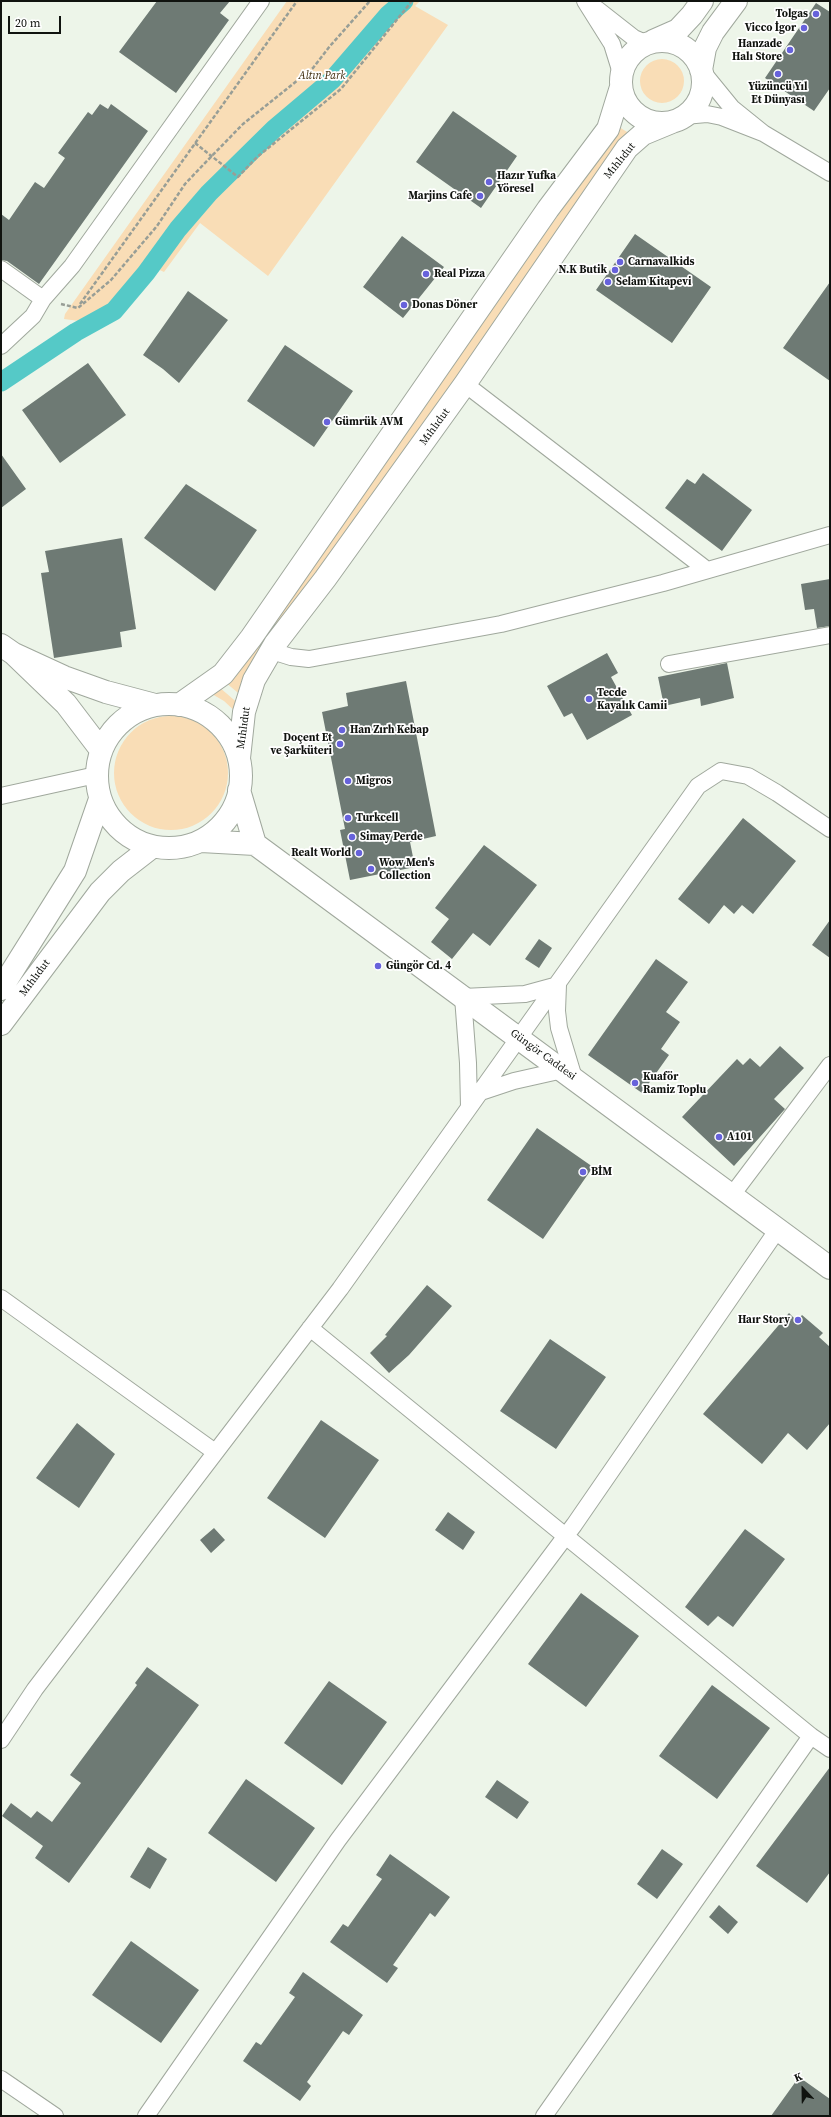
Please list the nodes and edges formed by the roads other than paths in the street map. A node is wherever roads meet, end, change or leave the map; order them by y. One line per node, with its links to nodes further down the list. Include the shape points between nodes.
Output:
1 (261, 1): 12 (street, via 72,266)
2 (586, 1): 5 (street, via 634,38); 7 (street, via 612,44)
3 (702, 1): 5 (main road, via 678,30)
4 (736, 1): 6 (main road, via 713,32 705,48)
5 (648, 44): 6 (main road, via 661,41 674,43 686,49 695,58); 7 (main road, via 627,60)
6 (701, 70): 8 (main road, via 703,83 700,96 694,107); 9 (street, via 732,108)
7 (621, 80): 8 (main road, via 624,100 633,112 644,120 658,123); 21 (main road, via 608,129 548,209 251,638 222,674)
8 (678, 119): 9 (street, via 707,114 722,117); 14 (main road, Mıhlıdut, via 643,134 627,148)
9 (762, 133): 10 (street)
10 (830, 173)
11 (1, 269): 12 (street)
12 (44, 299): 13 (street, via 32,316)
13 (1, 346)
14 (465, 384): 16 (street); 19 (main road, Mıhlıdut)
15 (830, 535): 16 (street)
16 (707, 570): 19 (street, via 501,624 309,659)
17 (830, 634): 20 (street)
18 (8, 649): 22 (main road, via 64,677); 23 (main road, via 66,704)
19 (272, 651): 24 (main road, Mıhlıdut, via 254,680 244,712)
20 (669, 664)
21 (179, 704): 22 (main road); 24 (main road, via 202,712 222,726)
22 (155, 705): 23 (main road, via 144,708 123,721)
23 (101, 750): 25 (main road)
24 (239, 758): 26 (main road)
25 (96, 774): 27 (street); 28 (main road)
26 (239, 790): 30 (main road, via 235,807 221,827); 31 (main road)
27 (1, 796)
28 (100, 799): 32 (main road, via 111,821 130,838); 34 (main road, Mıhlıdut, via 75,871)
29 (830, 829): 33 (street, via 748,776 721,771 698,786)
30 (201, 841): 31 (main road); 32 (main road, via 177,848)
31 (255, 844): 35 (main road, Güngör Caddesi)
32 (152, 847): 36 (main road, Mıhlıdut, via 121,871 100,892)
33 (558, 985): 35 (street, via 525,994); 37 (street); 39 (street, via 557,1011)
34 (1, 988)
35 (463, 996): 37 (main road, Güngör Caddesi); 41 (street)
36 (1, 1024)
37 (518, 1037): 39 (main road, Güngör Caddesi); 40 (street)
38 (830, 1065): 42 (street)
39 (568, 1074): 40 (street, via 514,1081); 42 (main road, Güngör Caddesi)
40 (478, 1093): 41 (street)
41 (469, 1107): 46 (street)
42 (732, 1195): 43 (main road, Güngör Caddesi)
43 (778, 1229): 44 (main road, Güngör Caddesi); 48 (street)
44 (830, 1268)
45 (1, 1298): 47 (street)
46 (310, 1328): 47 (street); 48 (street)
47 (215, 1452): 50 (street, via 34,1689)
48 (566, 1534): 49 (street); 54 (street, via 338,1840)
49 (811, 1736): 51 (street); 55 (street)
50 (1, 1740)
51 (830, 1749)
52 (1, 2079): 53 (street)
53 (55, 2116)
54 (146, 2116)
55 (544, 2116)

